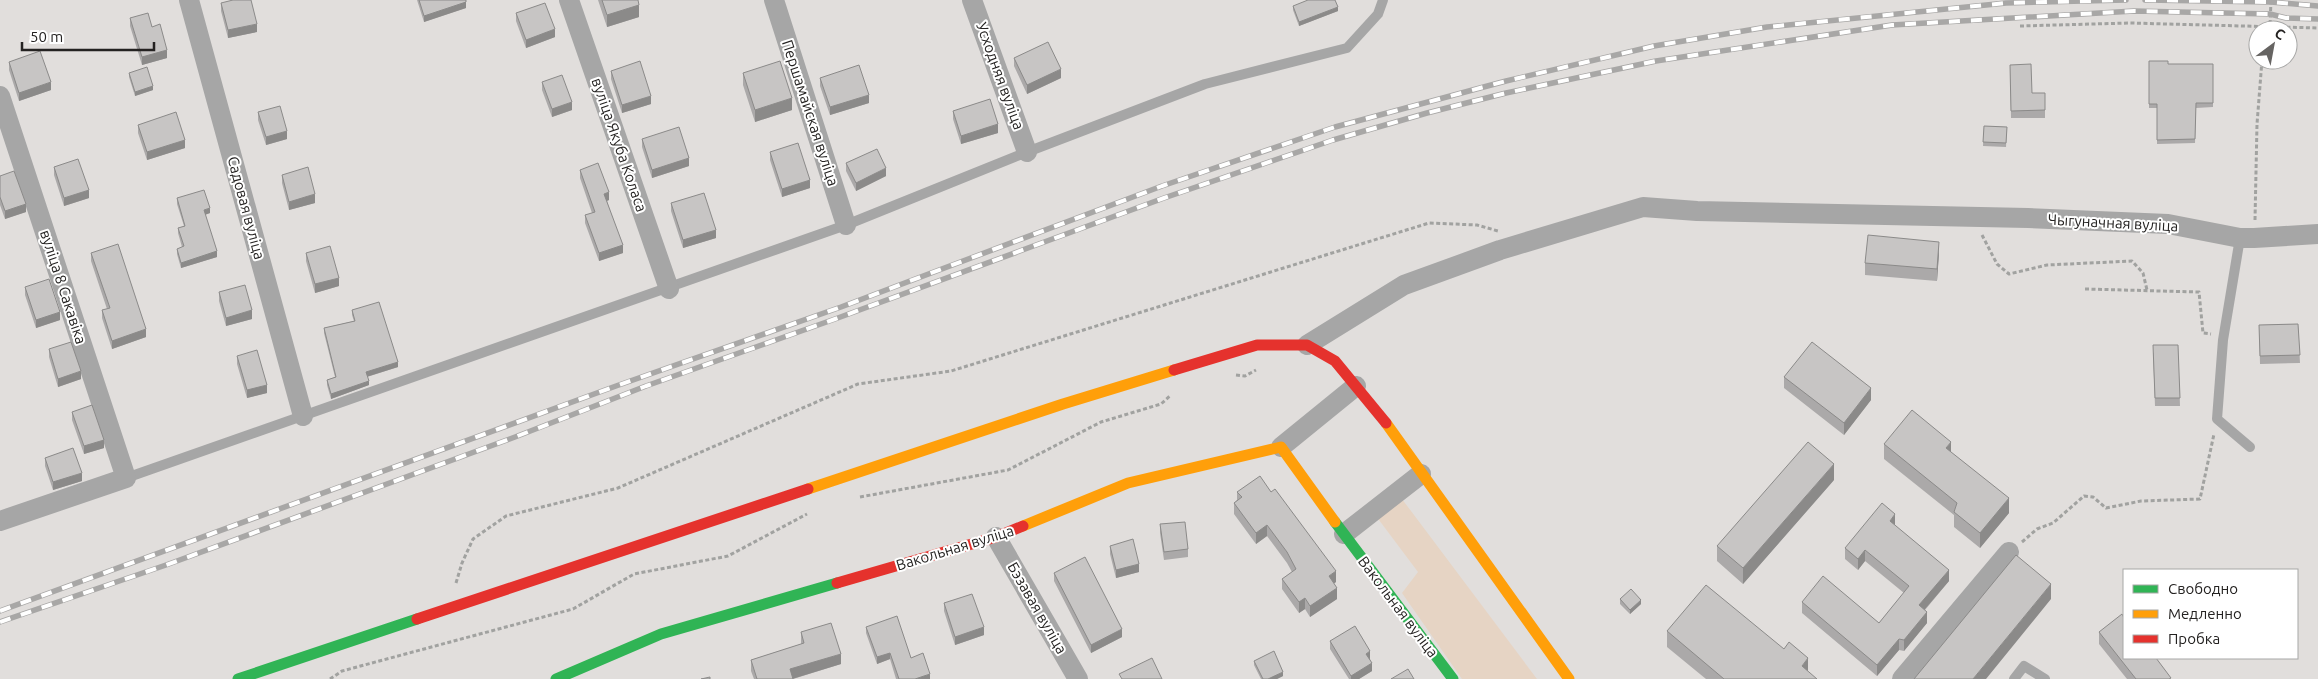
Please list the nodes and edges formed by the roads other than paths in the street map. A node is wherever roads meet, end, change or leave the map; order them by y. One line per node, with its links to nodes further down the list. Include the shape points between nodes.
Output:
1 (189, 0): 14 (street, Садовая вуліца)
2 (569, 0): 11 (street, вуліца Якуба Коласа)
3 (774, 0): 8 (street, Першамайская вуліца)
4 (972, 0): 7 (street, Усходняя вуліца)
5 (1383, 0): 7 (lane, via 1378,14 1347,48 1205,84)
6 (0, 96): 18 (street, вуліца 8 Сакавіка)
7 (1027, 152): 8 (lane)
8 (846, 225): 11 (lane)
9 (2318, 234): 10 (street, Чыгуначная вуліца)
10 (2247, 238): 12 (street, Чыгуначная вуліца, via 2168,224 1697,211 1643,206 1500,250 1404,285); 16 (lane, via 2224,335 2217,419)
11 (669, 289): 14 (lane)
12 (1307, 345): 13 (main road, via 1335,360); 23 (main road, via 1257,345 1063,404)
13 (1356, 386): 15 (street); 17 (main road)
14 (303, 416): 18 (lane)
15 (1281, 447): 20 (main road, Вакольная вуліца); 21 (main road, Вакольная вуліца, via 1128,483)
16 (2250, 447)
17 (1421, 474): 20 (street); 27 (main road)
18 (126, 478): 19 (street)
19 (0, 521)
20 (1344, 534): 26 (main road, Вакольная вуліца)
21 (996, 537): 24 (main road, Вакольная вуліца, via 660,634); 25 (street, Бэзавая вуліца)
22 (2009, 552): 28 (street)
23 (238, 679)
24 (556, 679)
25 (1078, 679)
26 (1453, 679)
27 (1569, 679)
28 (1902, 679)
29 (2014, 679): 30 (lane, via 2024,666)
30 (2045, 679)

